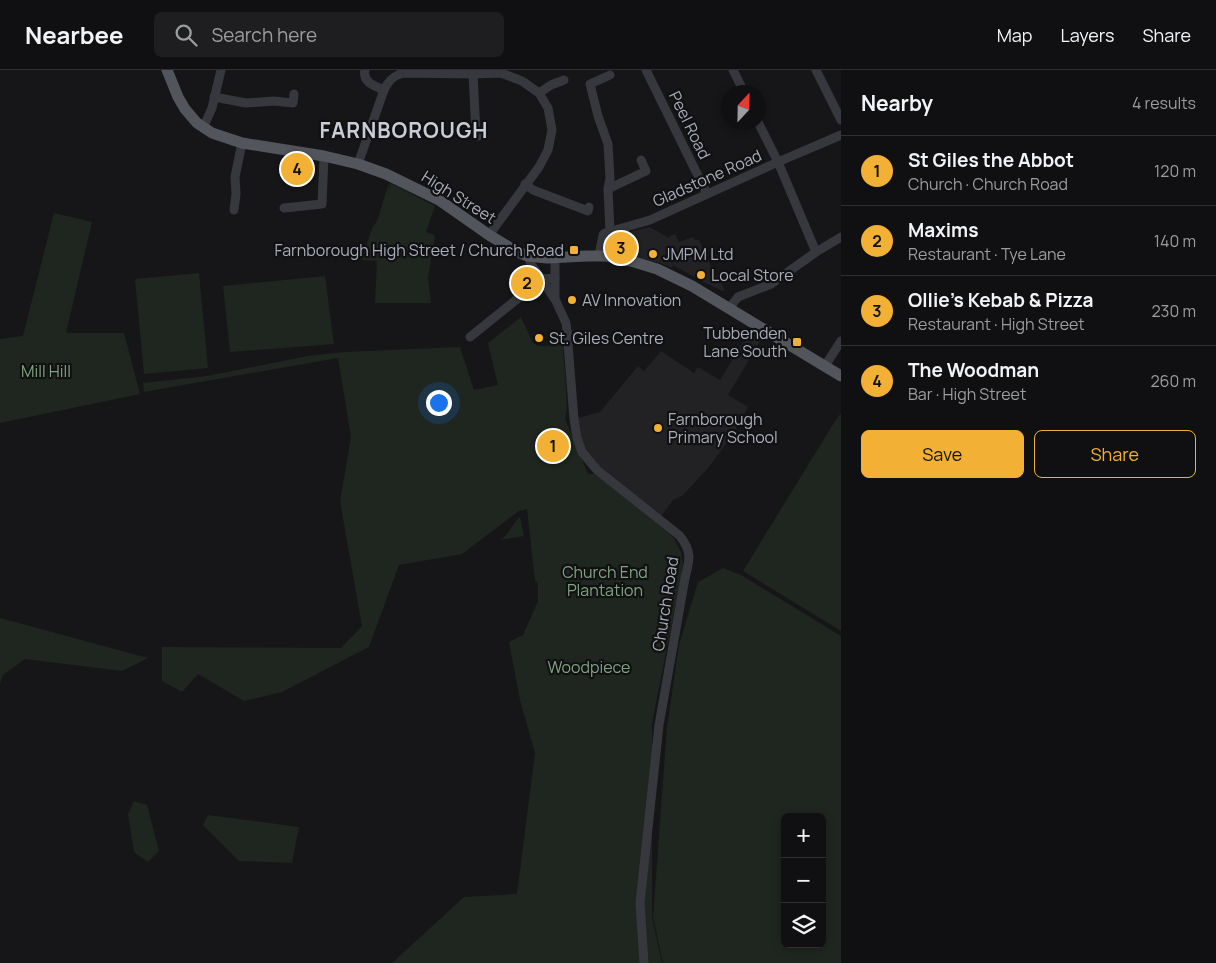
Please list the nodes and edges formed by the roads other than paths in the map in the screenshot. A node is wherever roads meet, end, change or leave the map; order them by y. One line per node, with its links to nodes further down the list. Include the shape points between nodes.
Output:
1 (167, 70): 16 (main road, High Street, via 178,98)
2 (221, 70): 14 (street)
3 (364, 70): 11 (street, via 367,81)
4 (646, 70): 27 (street, Peel Road)
5 (733, 70): 10 (street)
6 (816, 70): 15 (street)
7 (474, 74): 11 (street, via 403,73 390,79); 12 (street, via 501,73 522,81); 19 (street)
8 (610, 76): 26 (street, via 590,84 608,144)
9 (564, 80): 12 (street)
10 (740, 85)
11 (384, 90): 24 (street)
12 (538, 93): 25 (street, via 548,108 552,130 548,150)
13 (294, 94): 14 (street, via 293,103 246,103)
14 (214, 97): 16 (street)
15 (841, 120)
16 (203, 128): 20 (main road, High Street)
17 (762, 130): 23 (street)
18 (841, 135): 23 (street, Gladstone Road)
19 (478, 136)
20 (242, 143): 21 (main road, High Street); 30 (street, via 235,178)
21 (324, 156): 24 (main road, High Street); 29 (street, via 322,204)
22 (641, 160): 26 (street, via 646,170)
23 (778, 162): 27 (street, Gladstone Road); 34 (street)
24 (358, 164): 32 (main road, High Street, via 439,200)
25 (525, 184): 28 (street, via 588,212); 32 (street)
26 (608, 189): 31 (street)
27 (707, 194): 31 (street, Gladstone Road, via 650,220)
28 (589, 207)
29 (284, 208)
30 (234, 210)
31 (610, 231): 36 (street, via 604,235)
32 (489, 235): 35 (main road, High Street)
33 (841, 237): 34 (street)
34 (816, 252): 41 (street, via 771,284 738,297)
35 (528, 256): 37 (main road, High Street); 39 (street, Church Road)
36 (599, 256): 37 (main road, High Street); 41 (main road, High Street, via 632,261 665,272)
37 (555, 258): 38 (street, Church Road)
38 (555, 278): 39 (street); 40 (street, Church Road)
39 (542, 279): 40 (street, Church Road); 42 (street)
40 (555, 299): 46 (street, Church Road, via 566,323 574,419 582,452 597,470 680,536 687,546 690,561 659,725 640,903)
41 (729, 308): 44 (main road, High Street)
42 (470, 336)
43 (841, 341): 44 (street)
44 (825, 366): 45 (main road, High Street)
45 (841, 376)
46 (644, 963)

